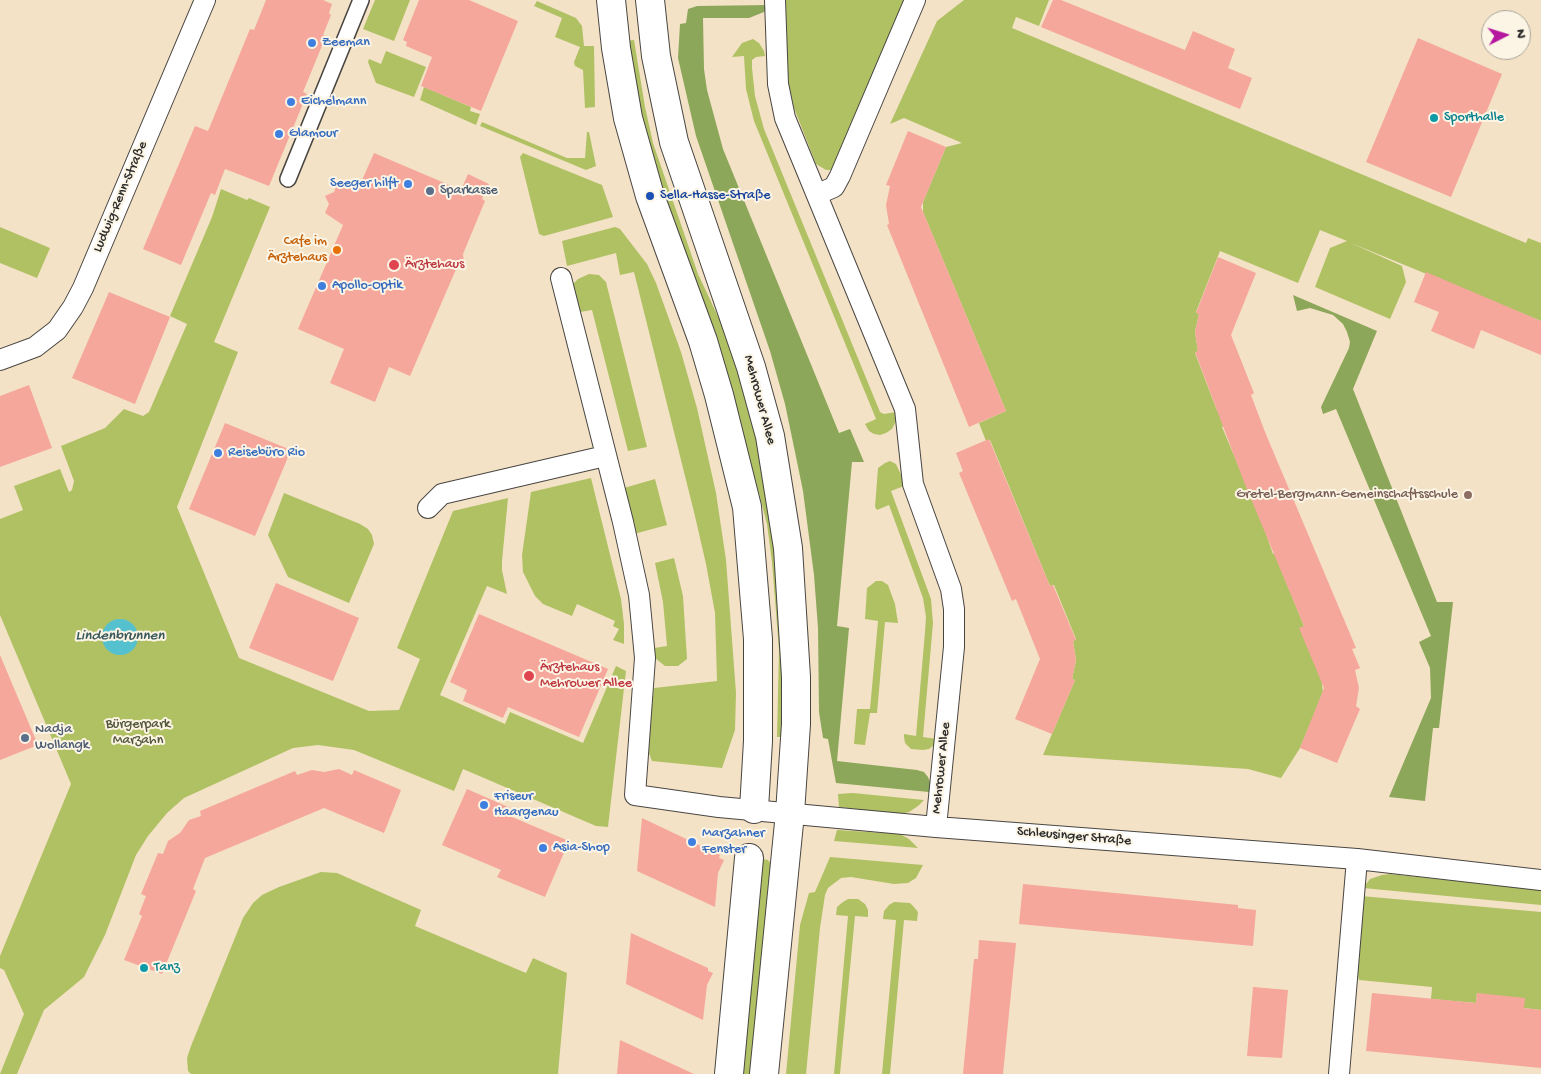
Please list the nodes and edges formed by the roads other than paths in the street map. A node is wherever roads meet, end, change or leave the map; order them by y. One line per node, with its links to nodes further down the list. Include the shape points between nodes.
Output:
1 (205, 0): 10 (street, Ludwig-Renn-Straße, via 73,307 57,330 35,347)
2 (361, 0): 7 (street)
3 (611, 0): 13 (main road, via 628,118 650,196 720,395 747,507 758,639)
4 (650, 0): 14 (main road, Mehrower Allee, via 656,56 674,142 751,367 780,488 790,567 796,677)
5 (775, 0): 8 (street, Mehrower Allee, via 778,84 785,118)
6 (915, 0): 8 (street, via 840,176 834,187)
7 (288, 180)
8 (818, 194): 15 (street, Mehrower Allee, via 905,409 913,484 951,589 954,647)
9 (561, 278): 11 (street)
10 (0, 360)
11 (605, 456): 12 (street, via 442,494); 13 (street, via 639,595 646,658 635,795)
12 (428, 508)
13 (754, 809): 14 (street)
14 (790, 813): 15 (street, Schleusinger Straße); 20 (main road, Mehrower Allee)
15 (936, 827): 17 (street, Schleusinger Straße)
16 (749, 858): 19 (main road)
17 (1358, 860): 18 (street, Schleusinger Straße); 21 (street)
18 (1541, 880)
19 (729, 1074)
20 (764, 1074)
21 (1339, 1074)

